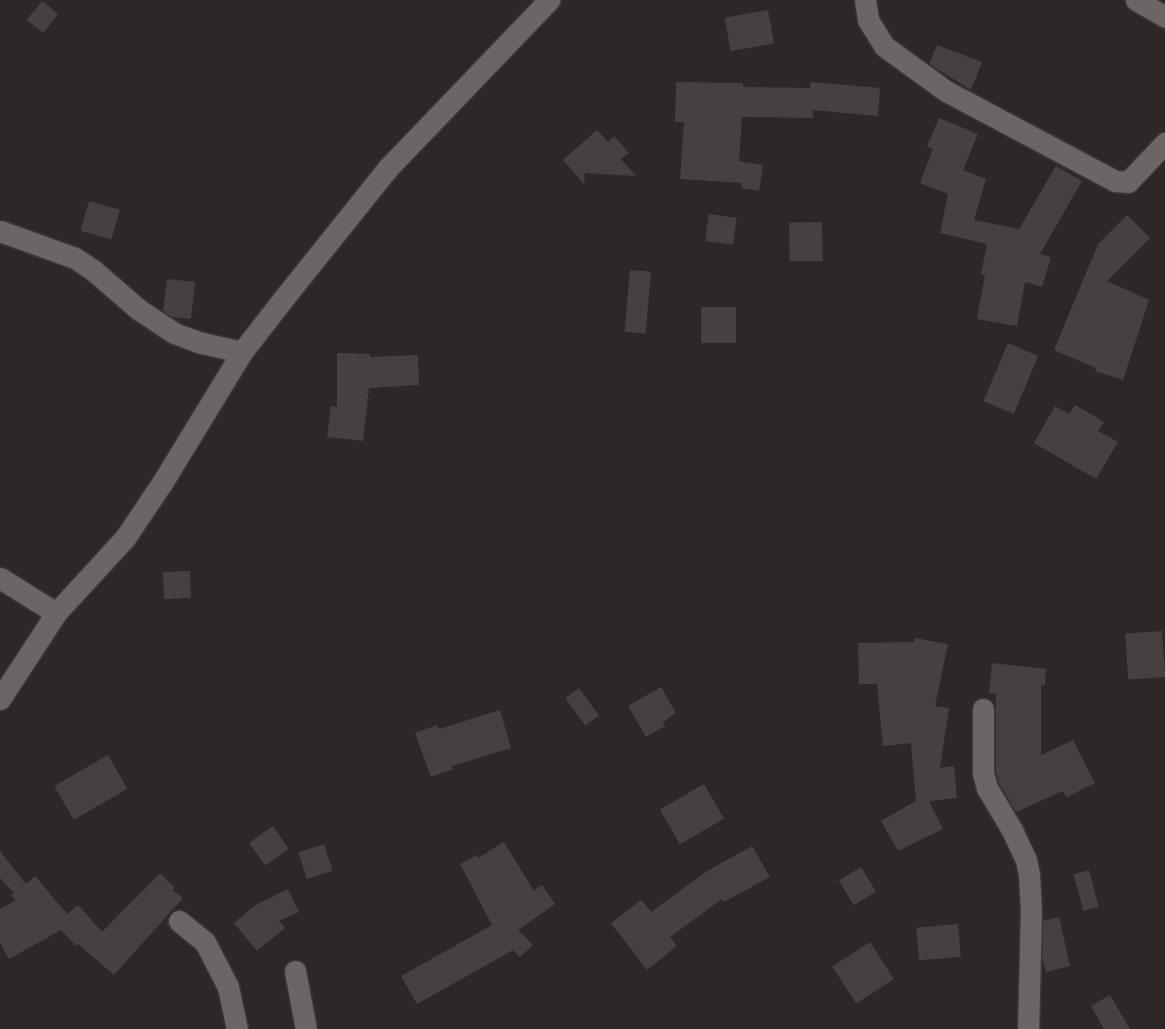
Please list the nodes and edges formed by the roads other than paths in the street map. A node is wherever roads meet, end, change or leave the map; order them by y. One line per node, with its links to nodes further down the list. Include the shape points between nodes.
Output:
1 (549, 0): 7 (street, via 388,168)
2 (865, 0): 5 (street, via 868,20 884,46 946,91 1115,181 1128,182)
3 (1136, 0): 4 (street)
4 (1165, 17)
5 (1165, 143)
6 (0, 231): 7 (street, via 75,258 138,309 174,333 202,344)
7 (242, 352): 9 (street, via 125,538)
8 (0, 578): 9 (street)
9 (56, 613): 10 (street)
10 (0, 700)
11 (983, 709): 16 (street, via 983,773 987,788 1012,830 1029,874)
12 (179, 922): 14 (street, via 205,942 228,987)
13 (295, 971): 15 (street)
14 (237, 1029)
15 (306, 1029)
16 (1028, 1029)

